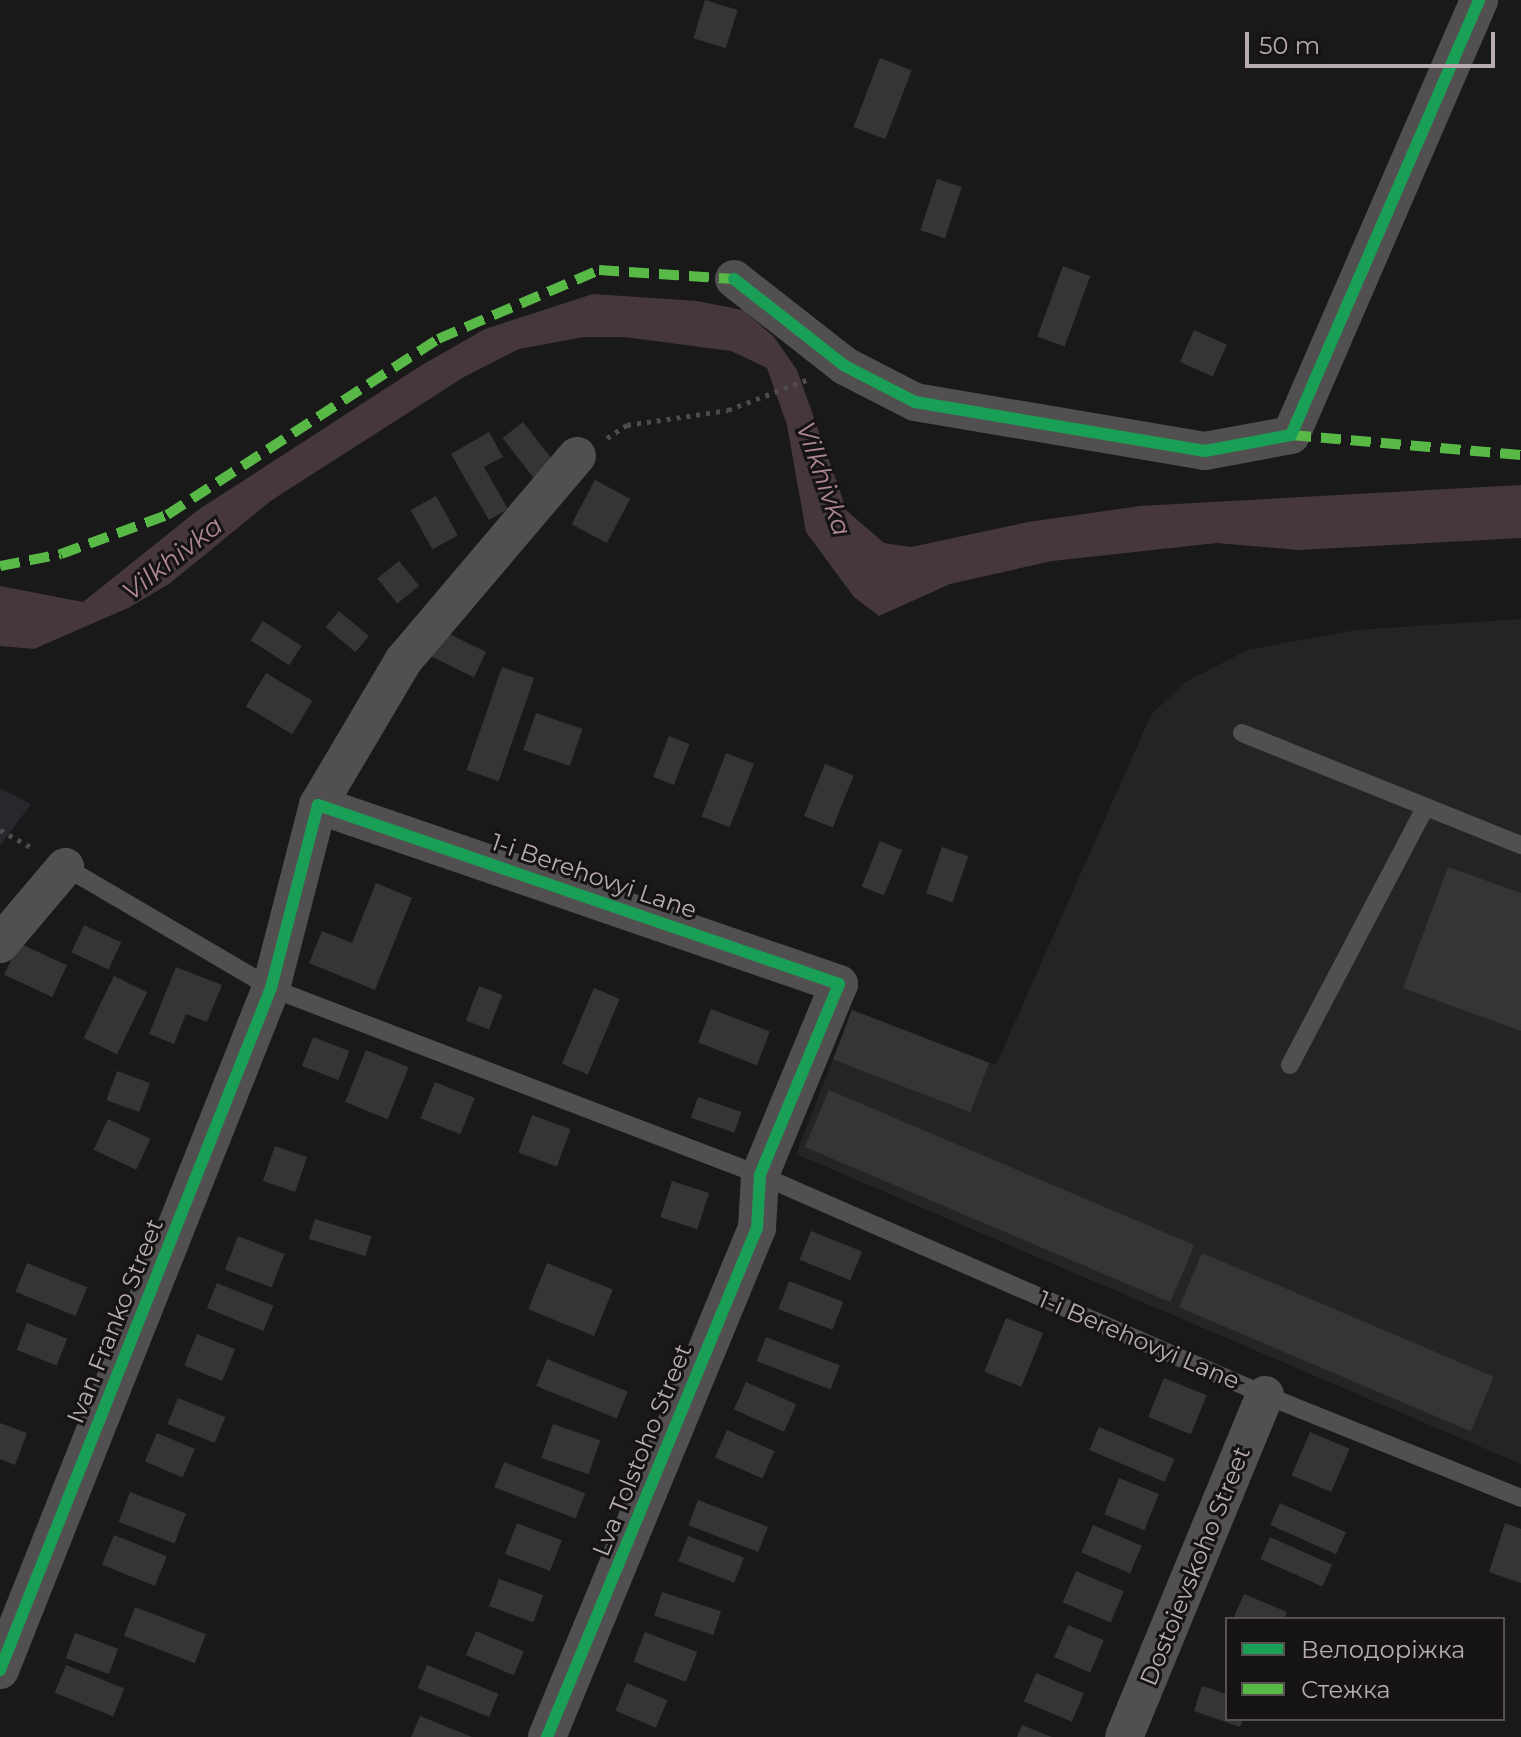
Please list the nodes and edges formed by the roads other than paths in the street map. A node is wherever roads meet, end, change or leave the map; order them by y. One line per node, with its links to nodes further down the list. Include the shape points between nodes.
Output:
1 (1479, 0): 2 (street, via 1291,435 1205,451 915,402 845,366)
2 (734, 279)
3 (577, 456): 5 (street, via 403,661)
4 (1242, 733): 6 (lane)
5 (318, 805): 10 (street); 12 (street, 1-i Berehovyi Lane, via 839,984)
6 (1425, 808): 7 (lane); 11 (lane)
7 (1521, 845)
8 (65, 867): 9 (street); 10 (lane, 1-i Berehovyi Lane)
9 (0, 944)
10 (271, 988): 12 (lane, 1-i Berehovyi Lane); 15 (street, Ivan Franko Street)
11 (1290, 1065)
12 (760, 1175): 13 (lane, 1-i Berehovyi Lane); 16 (street, Lva Tolstoho Street, via 757,1228)
13 (1265, 1395): 14 (lane, 1-i Berehovyi Lane); 17 (street, Dostoievskoho Street)
14 (1521, 1498)
15 (0, 1670)
16 (547, 1737)
17 (1124, 1737)

